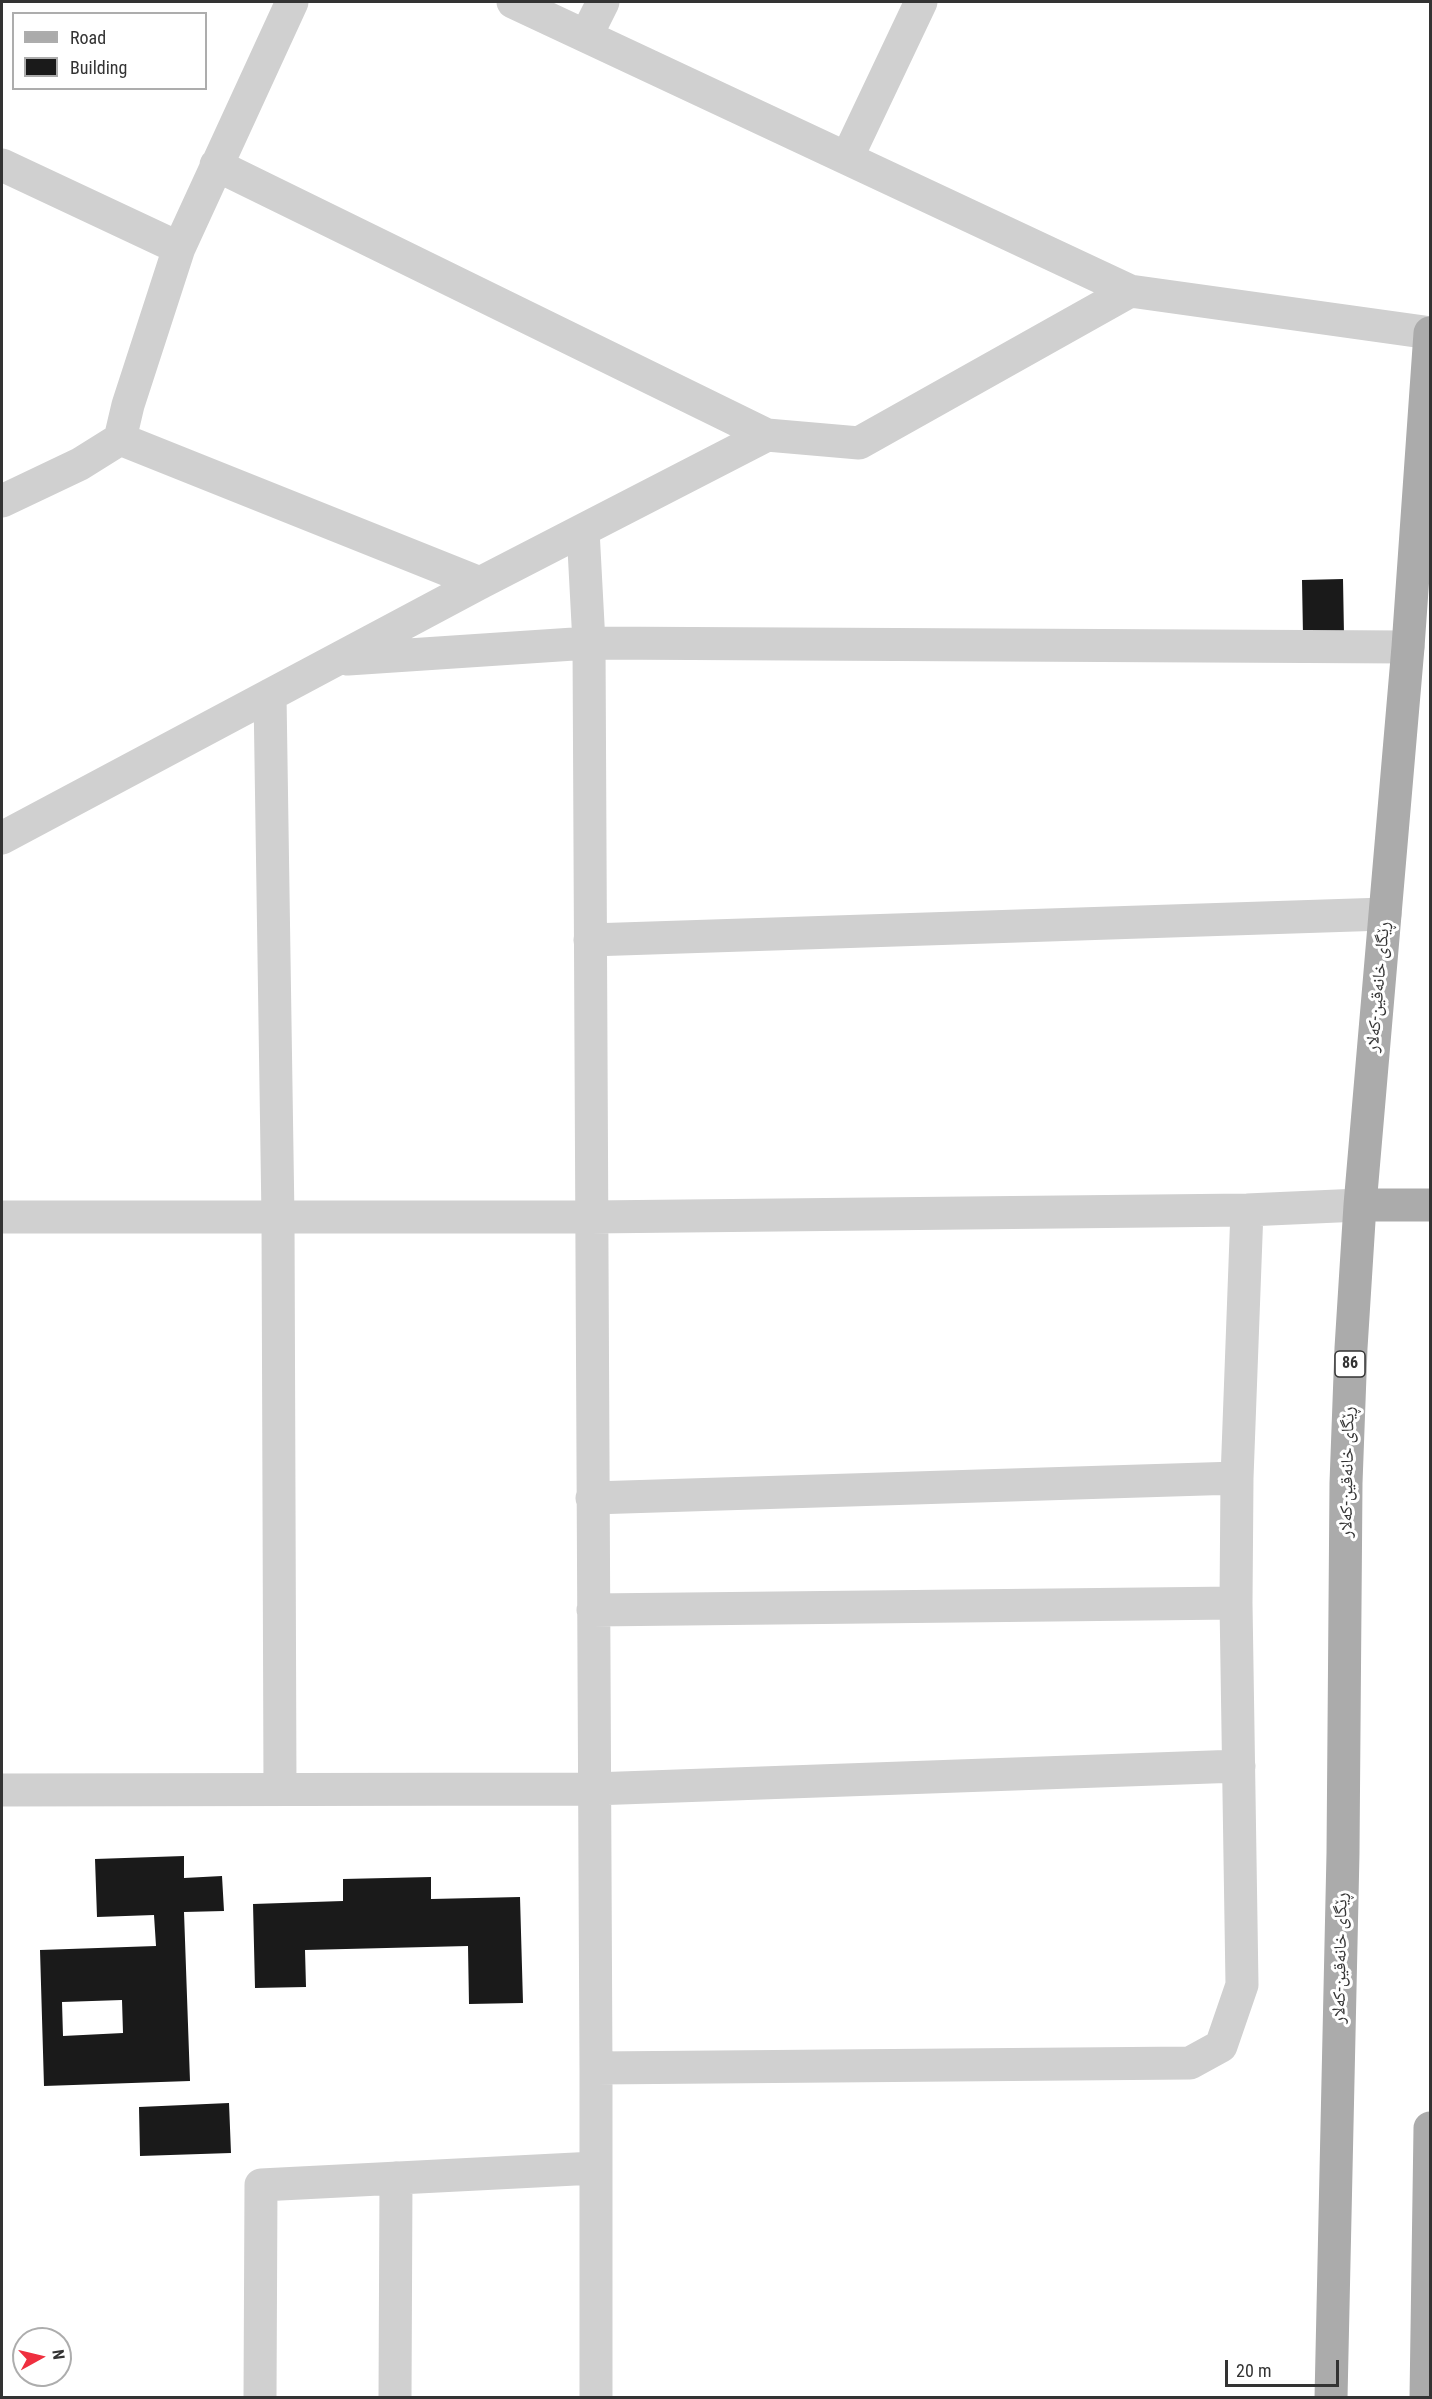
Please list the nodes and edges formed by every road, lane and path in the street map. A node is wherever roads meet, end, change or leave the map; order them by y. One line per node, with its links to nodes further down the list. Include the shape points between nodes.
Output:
1 (292, 2): 8 (street)
2 (513, 2): 5 (street)
3 (603, 2): 5 (street)
4 (921, 2): 6 (street)
5 (586, 36): 6 (street)
6 (847, 158): 10 (street)
7 (2, 165): 9 (street)
8 (216, 165): 9 (street); 12 (street)
9 (179, 248): 13 (street)
10 (1130, 291): 11 (street); 12 (street, via 859,442)
11 (1431, 333): 18 (main road, ڕێگای خانەقین-کەلار / 86)
12 (767, 435): 15 (street)
13 (120, 439): 14 (street, via 80,464); 16 (street)
14 (7, 493)
15 (583, 530): 16 (street); 17 (street)
16 (480, 583): 19 (street)
17 (589, 643): 18 (street); 19 (street); 23 (street)
18 (1408, 647): 22 (main road, ڕێگای خانەقین-کەلار / 86)
19 (336, 660): 20 (street)
20 (270, 695): 21 (street); 29 (street)
21 (2, 838)
22 (1385, 914): 23 (street); 24 (main road, ڕێگای خانەقین-کەلار / 86)
23 (590, 940): 28 (street)
24 (1360, 1205): 25 (main road); 26 (street); 45 (main road, ڕێگای خانەقین-کەلار / 86, via 1346,1483 1344,1807)
25 (1431, 1205)
26 (1247, 1210): 28 (street); 30 (street)
27 (2, 1217): 29 (street)
28 (591, 1217): 29 (street); 31 (street)
29 (278, 1218): 37 (street)
30 (1237, 1478): 31 (street); 32 (street)
31 (592, 1498): 33 (street)
32 (1236, 1603): 33 (street); 34 (street)
33 (593, 1610): 35 (street)
34 (1239, 1766): 35 (street); 38 (street, via 1242,1985 1221,2046 1190,2063)
35 (593, 1789): 37 (street); 38 (street)
36 (2, 1790): 37 (street)
37 (280, 1790)
38 (596, 2068): 40 (street)
39 (1431, 2128): 46 (main road)
40 (595, 2168): 41 (street); 44 (street)
41 (396, 2178): 42 (street, via 261,2185); 43 (street)
42 (260, 2397)
43 (395, 2397)
44 (596, 2397)
45 (1331, 2397)
46 (1426, 2397)

